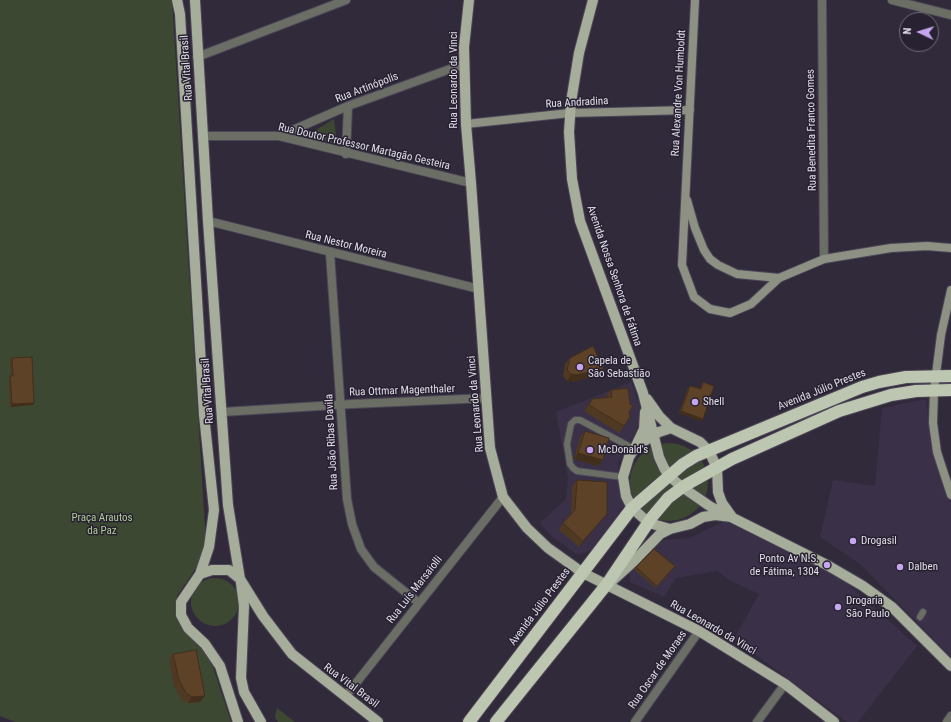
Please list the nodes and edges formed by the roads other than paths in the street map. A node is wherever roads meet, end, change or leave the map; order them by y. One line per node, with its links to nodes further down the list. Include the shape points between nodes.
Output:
1 (177, 0): 51 (main road, Rua Vital Brasil, via 180,14 204,415 214,510 209,547)
2 (195, 0): 10 (main road, Rua Vital Brasil)
3 (346, 0): 10 (street)
4 (469, 0): 11 (main road, Rua Leonardo da Vinci)
5 (593, 0): 14 (main road, Avenida Nossa Senhora de Fátima, via 574,77)
6 (695, 0): 13 (street, Rua Alexandre Von Humboldt)
7 (822, 0): 24 (street, Rua Benedita Franco Gomes)
8 (892, 0): 9 (street)
9 (951, 15)
10 (198, 57): 16 (main road, Rua Vital Brasil)
11 (464, 64): 12 (street, Rua Artinópolis); 15 (main road, Rua Leonardo da Vinci)
12 (348, 106): 17 (street, Rua Artinópolis); 18 (street)
13 (690, 110): 14 (street, Rua Andradina); 20 (street, Rua Alexandre Von Humboldt)
14 (570, 113): 15 (street, Rua Andradina); 32 (main road, Avenida Nossa Senhora de Fátima, via 571,165 580,221)
15 (466, 124): 19 (main road, Rua Leonardo da Vinci)
16 (204, 136): 17 (street, Rua Doutor Professor Martagão Gesteira); 21 (main road, Rua Vital Brasil)
17 (279, 136): 18 (street, Rua Doutor Professor Martagão Gesteira)
18 (346, 154): 19 (street, Rua Doutor Professor Martagão Gesteira)
19 (472, 183): 26 (main road, Rua Leonardo da Vinci)
20 (685, 188): 25 (street, Rua Alexandre Von Humboldt, via 695,228 710,259 737,274); 25 (street, Rua Alexandre Von Humboldt, via 682,266 694,297 710,310 730,313 751,304)
21 (208, 221): 23 (street, Rua Nestor Moreira); 35 (main road, Rua Vital Brasil)
22 (951, 248): 24 (street, Rua Alexandre Von Humboldt, via 891,248)
23 (330, 253): 26 (street, Rua Nestor Moreira); 34 (street, Rua João Ribas Davila)
24 (824, 259): 25 (street, Rua Alexandre Von Humboldt)
25 (779, 278)
26 (479, 289): 33 (main road, Rua Leonardo da Vinci)
27 (951, 290): 28 (street, via 941,335)
28 (936, 376): 29 (highway, Avenida Júlio Prestes); 30 (street); 39 (highway, Avenida Júlio Prestes, via 906,377 862,387)
29 (951, 376)
30 (934, 390): 31 (highway); 40 (highway, via 891,395 839,411); 44 (street, via 934,437 942,472)
31 (951, 390)
32 (643, 392): 36 (main road, via 659,416); 37 (main road, Avenida Nossa Senhora de Fátima); 38 (main road, Avenida Nossa Senhora de Fátima, via 644,429)
33 (487, 398): 34 (street, Rua Ottmar Magenthaler); 45 (main road, Rua Leonardo da Vinci, via 490,448)
34 (341, 405): 35 (street, Rua Ottmar Magenthaler); 54 (street, Rua João Ribas Davila, via 347,499 361,549 374,567)
35 (222, 412): 52 (main road, Rua Vital Brasil, via 228,505)
36 (671, 428): 37 (main road); 39 (main road, via 700,442)
37 (654, 435): 38 (main road); 41 (main road, Avenida Nossa Senhora de Fátima, via 659,457)
38 (635, 447): 42 (main road, Avenida Nossa Senhora de Fátima, via 624,469); 42 (lane, via 580,420 575,420 571,424 567,444 573,468 577,471)
39 (709, 451): 40 (main road); 41 (highway, Avenida Júlio Prestes, via 683,464)
40 (717, 468): 43 (highway); 47 (main road, via 718,492)
41 (669, 476): 43 (main road, Avenida Nossa Senhora de Fátima); 46 (highway, Avenida Júlio Prestes)
42 (623, 477): 46 (main road, via 626,496)
43 (682, 487): 47 (main road, Avenida Nossa Senhora de Fátima, via 711,507); 48 (highway, via 668,498)
44 (950, 491)
45 (503, 497): 50 (main road, Rua Leonardo da Vinci, via 527,528); 54 (street, Rua Luís Marsaiolli)
46 (632, 508): 48 (main road); 50 (highway, Avenida Júlio Prestes)
47 (732, 517): 49 (main road, via 703,517 690,524); 56 (main road, Avenida Nossa Senhora de Fátima, via 827,564 863,586 892,607)
48 (649, 523): 49 (main road); 53 (highway)
49 (670, 529): 53 (main road, via 660,534)
50 (583, 572): 53 (main road, Rua Leonardo da Vinci); 63 (highway, Avenida Júlio Prestes)
51 (200, 574): 52 (main road, via 212,570 229,570); 60 (main road, Rua Vital Brasil, via 181,602 181,615 188,628 205,644 220,666)
52 (240, 579): 58 (main road, Rua Vital Brasil, via 263,616 292,654); 61 (main road, via 244,606 241,678 244,692)
53 (607, 584): 55 (main road, Rua Leonardo da Vinci); 64 (highway)
54 (419, 603): 58 (street, Rua Luís Marsaiolli)
55 (699, 632): 57 (main road, Rua Leonardo da Vinci); 65 (street, Rua Oscar de Moraes)
56 (951, 666)
57 (786, 684): 66 (street); 67 (main road, Rua Leonardo da Vinci)
58 (345, 697): 62 (main road, Rua Vital Brasil)
59 (951, 716): 68 (street)
60 (238, 722)
61 (261, 722)
62 (378, 722)
63 (469, 722)
64 (496, 722)
65 (635, 722)
66 (757, 722)
67 (834, 722)
68 (946, 722)

